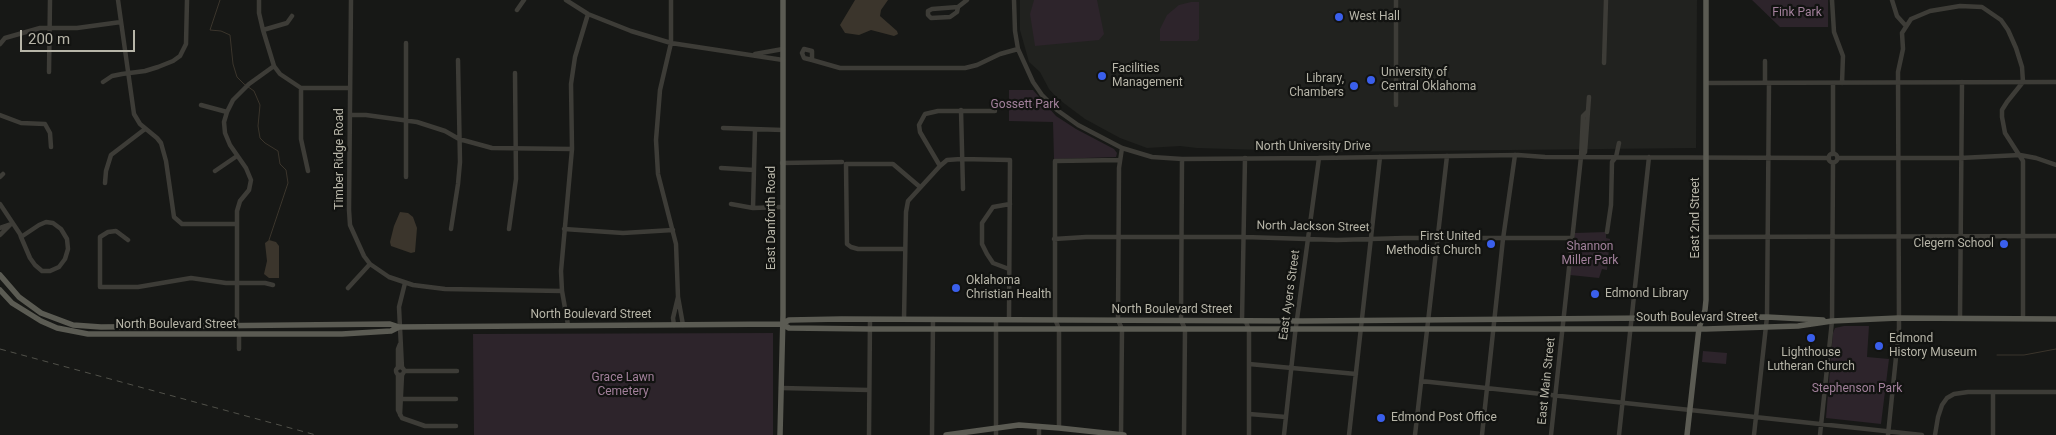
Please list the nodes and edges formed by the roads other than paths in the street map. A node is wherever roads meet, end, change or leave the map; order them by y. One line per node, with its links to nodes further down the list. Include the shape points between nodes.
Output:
1 (50, 0): 23 (street)
2 (118, 0): 21 (street)
3 (187, 0): 38 (street, via 186,44 180,56 151,69)
4 (259, 0): 24 (street, via 258,14)
5 (350, 0): 50 (street, Timber Ridge Road)
6 (524, 0): 18 (street)
7 (566, 0): 19 (street)
8 (671, 0): 26 (street)
9 (783, 0): 29 (main road, East Danforth Road)
10 (967, 0): 17 (street)
11 (1014, 0): 28 (street, North University Drive)
12 (1396, 0): 53 (street)
13 (1606, 0): 35 (street)
14 (1706, 0): 44 (main road, East 2nd Street)
15 (1832, 0): 47 (street, via 1834,32 1843,56)
16 (1892, 0): 22 (street, via 1897,16)
17 (958, 7): 17 (street, via 932,9 928,13 931,18 944,19 957,12)
18 (517, 10)
19 (588, 14): 26 (street); 69 (street, via 572,71)
20 (292, 16): 24 (street, via 286,23)
21 (121, 22): 23 (street); 38 (street)
22 (1906, 26): 42 (street, via 1911,19 1940,8 1982,7 2001,20 2008,30 2022,67); 48 (street, via 1902,33)
23 (50, 28): 27 (street, via 17,33); 37 (street)
24 (263, 30): 36 (street)
25 (406, 42): 59 (street)
26 (671, 43): 30 (street); 114 (street, via 660,90 656,140 658,174)
27 (0, 44)
28 (1018, 48): 33 (street, via 965,68 840,68); 67 (street, North University Drive, via 1033,82 1057,110)
29 (783, 49): 30 (street); 32 (main road, East Danforth Road)
30 (754, 54): 32 (street)
31 (458, 60): 64 (street)
32 (783, 60): 63 (main road, East Danforth Road)
33 (812, 60)
34 (1765, 61): 45 (street)
35 (1604, 62)
36 (274, 66): 49 (street, via 288,81); 56 (street, via 249,84 233,100)
37 (49, 72)
38 (128, 73): 40 (street, via 112,76); 61 (street, via 134,114)
39 (515, 73): 68 (street)
40 (103, 82)
41 (1962, 82): 42 (street); 48 (street); 87 (street)
42 (2023, 82): 43 (street); 71 (street, via 2002,110 2005,133)
43 (2056, 82)
44 (1706, 83): 45 (street); 79 (main road, East 2nd Street)
45 (1767, 83): 46 (street); 83 (street)
46 (1833, 83): 47 (street); 70 (street)
47 (1842, 83): 48 (street)
48 (1898, 83): 86 (street)
49 (301, 88): 50 (street); 97 (street, via 301,139)
50 (350, 88): 57 (street, Timber Ridge Road)
51 (1589, 97): 76 (street, via 1587,112 1583,116)
52 (201, 105): 56 (street)
53 (1396, 105)
54 (961, 110): 55 (street); 88 (street); 94 (street, via 938,110 925,114 919,124 924,141)
55 (995, 111)
56 (227, 112): 72 (street, via 225,133)
57 (350, 115): 59 (street); 136 (street, Timber Ridge Road, via 350,224 358,246)
58 (0, 116): 66 (street, via 21,123 45,124 50,133)
59 (406, 120): 64 (street, via 445,131); 99 (street)
60 (723, 128): 62 (street)
61 (145, 129): 100 (street, via 111,155); 109 (street, via 157,138 163,151 177,221 196,225)
62 (755, 130): 63 (street); 98 (street)
63 (783, 130): 90 (main road, East Danforth Road)
64 (459, 139): 68 (street, via 492,148); 113 (street, via 458,184)
65 (1619, 144): 77 (street)
66 (51, 147)
67 (1122, 148): 80 (street, North University Drive, via 1152,157); 89 (street)
68 (515, 149): 69 (street); 111 (street, via 516,179)
69 (572, 149): 112 (street)
70 (1833, 154): 84 (street); 85 (street)
71 (2020, 155): 87 (street); 93 (street); 119 (street, via 2024,170)
72 (237, 156): 96 (street); 109 (street, via 251,180 249,190 238,206)
73 (1447, 156): 74 (street, North University Drive); 75 (street, North University Drive); 133 (street)
74 (1515, 156): 76 (street, North University Drive); 130 (street)
75 (1380, 157): 82 (street, North University Drive); 129 (street)
76 (1581, 157): 77 (street, North University Drive); 131 (street)
77 (1616, 157): 78 (street, North University Drive); 115 (street, via 1612,162)
78 (1649, 157): 79 (street, North University Drive); 159 (street)
79 (1706, 157): 83 (street, North University Drive); 123 (main road, East 2nd Street)
80 (1182, 158): 81 (street, North University Drive); 127 (street)
81 (1245, 158): 82 (street, North University Drive); 122 (street)
82 (1319, 158): 128 (street, East Ayers Street)
83 (1768, 158): 84 (street, North University Drive); 124 (street)
84 (1829, 158): 92 (street)
85 (1838, 158): 86 (street); 92 (street)
86 (1898, 158): 87 (street); 125 (street)
87 (1960, 158): 118 (street)
88 (961, 159): 94 (street, via 947,160); 102 (street); 105 (street, via 1010,160)
89 (1120, 160): 126 (street); 132 (street, via 1055,161)
90 (782, 163): 91 (street); 107 (main road, East Danforth Road)
91 (844, 163): 101 (street, via 893,164); 135 (street, via 847,244 858,249)
92 (1833, 163): 117 (street)
93 (2056, 165)
94 (940, 166): 101 (street)
95 (721, 168): 98 (street)
96 (215, 170)
97 (308, 170)
98 (754, 170): 106 (street)
99 (406, 177)
100 (105, 184)
101 (920, 187): 135 (street, via 908,201)
102 (963, 189)
103 (0, 204): 108 (street)
104 (730, 204): 106 (street)
105 (1010, 204): 137 (street); 137 (street, via 993,207 982,223 982,244 987,254 993,262)
106 (753, 208): 107 (street)
107 (782, 208): 168 (main road, East Danforth Road)
108 (12, 224): 110 (street); 116 (street); 121 (street)
109 (237, 224): 139 (street)
110 (0, 228)
111 (509, 228)
112 (564, 228): 114 (street, via 623,233); 144 (street)
113 (451, 229)
114 (672, 230): 145 (street, via 676,244)
115 (1607, 232)
116 (0, 235)
117 (1833, 236): 124 (street); 125 (street); 167 (street)
118 (1960, 236): 119 (street); 125 (street); 149 (street)
119 (2024, 236): 120 (street); 160 (street)
120 (2056, 236)
121 (21, 237): 121 (street, via 30,258 42,271 59,267 65,259 67,239 53,223 39,225)
122 (1245, 237): 127 (street, North Jackson Street); 128 (street, North Jackson Street); 165 (street)
123 (1707, 237): 124 (street); 147 (main road, East 2nd Street)
124 (1768, 237): 146 (street)
125 (1897, 237): 148 (street)
126 (1118, 238): 127 (street, North Jackson Street); 132 (street, North Jackson Street); 163 (street)
127 (1181, 238): 164 (street)
128 (1308, 238): 129 (street, North Jackson Street); 166 (street, East Ayers Street)
129 (1371, 238): 133 (street, North Jackson Street); 155 (street)
130 (1503, 238): 131 (street, North Jackson Street); 133 (street, North Jackson Street); 157 (street)
131 (1572, 238): 158 (street)
132 (1054, 239): 154 (street)
133 (1436, 239): 156 (street)
134 (128, 240): 139 (street, via 116,231 100,237 100,288 129,288 191,278)
135 (905, 249): 151 (street)
136 (370, 264): 140 (street, Timber Ridge Road); 142 (street)
137 (1009, 269): 153 (street)
138 (0, 275): 169 (main road, North Boulevard Street, via 30,307 73,325 101,328)
139 (238, 283): 141 (street); 169 (street)
140 (405, 284): 144 (street, Timber Ridge Road, via 445,289); 173 (street, via 400,297)
141 (273, 285)
142 (348, 288)
143 (0, 290): 191 (main road, North Boulevard Street, via 25,312 73,332 103,335)
144 (562, 291): 170 (street)
145 (678, 297): 171 (street); 172 (street)
146 (1767, 317): 147 (main road, South Boulevard Street); 167 (main road, South Boulevard Street); 174 (street)
147 (1703, 318): 159 (main road, South Boulevard Street); 179 (main road, East 2nd Street)
148 (1898, 318): 149 (main road, South Boulevard Street); 167 (main road, South Boulevard Street); 217 (street)
149 (1960, 318): 160 (main road, South Boulevard Street)
150 (870, 319): 151 (main road, North Boulevard Street); 168 (main road, North Boulevard Street, via 789,320); 180 (street)
151 (904, 319): 152 (main road, North Boulevard Street); 181 (main road)
152 (933, 319): 162 (main road, North Boulevard Street); 175 (street)
153 (1009, 319): 154 (main road, North Boulevard Street); 162 (main road, North Boulevard Street); 183 (main road)
154 (1055, 319): 163 (main road, North Boulevard Street); 184 (street)
155 (1361, 319): 156 (main road, North Boulevard Street); 166 (main road, North Boulevard Street); 188 (street)
156 (1428, 319): 157 (main road, North Boulevard Street); 189 (street)
157 (1494, 319): 158 (main road, North Boulevard Street); 176 (street)
158 (1563, 319): 159 (main road, South Boulevard Street); 177 (street, East Main Street)
159 (1632, 319): 178 (street)
160 (2024, 319): 161 (main road, South Boulevard Street)
161 (2056, 319)
162 (996, 320): 182 (street)
163 (1118, 320): 164 (main road, North Boulevard Street); 185 (street)
164 (1181, 320): 165 (main road, North Boulevard Street); 186 (street)
165 (1242, 320): 166 (main road, North Boulevard Street); 190 (street)
166 (1296, 320): 187 (street, East Ayers Street)
167 (1832, 320): 174 (main road, South Boulevard Street); 212 (street)
168 (782, 324): 172 (main road, North Boulevard Street); 180 (main road, North Boulevard Street, via 788,328); 199 (main road, East Danforth Road)
169 (237, 325): 173 (main road, North Boulevard Street, via 390,324); 191 (main road)
170 (568, 325): 171 (main road, North Boulevard Street); 173 (main road, North Boulevard Street)
171 (674, 325): 172 (main road, North Boulevard Street)
172 (683, 325)
173 (399, 327): 191 (main road, North Boulevard Street, via 391,331 342,334); 195 (street)
174 (1764, 327): 179 (main road, South Boulevard Street); 211 (street)
175 (934, 328): 181 (main road, North Boulevard Street); 182 (main road, North Boulevard Street); 220 (street)
176 (1493, 328): 177 (main road, North Boulevard Street); 189 (main road, North Boulevard Street); 200 (street)
177 (1562, 328): 178 (main road, South Boulevard Street); 204 (street, East Main Street)
178 (1631, 328): 179 (main road, South Boulevard Street); 207 (street)
179 (1699, 328): 208 (main road, East 2nd Street)
180 (870, 329): 181 (main road, North Boulevard Street); 201 (street)
181 (911, 329)
182 (996, 329): 183 (main road, North Boulevard Street); 216 (street)
183 (1015, 329): 184 (main road, North Boulevard Street)
184 (1059, 329): 185 (main road, North Boulevard Street); 215 (street)
185 (1122, 329): 186 (main road, North Boulevard Street); 223 (street)
186 (1185, 329): 190 (main road, North Boulevard Street); 224 (street)
187 (1295, 329): 188 (main road, North Boulevard Street); 190 (main road, North Boulevard Street); 194 (street, East Ayers Street)
188 (1360, 329): 189 (main road, North Boulevard Street); 197 (street)
189 (1426, 329): 198 (street)
190 (1249, 330): 193 (street)
191 (239, 334): 192 (street)
192 (239, 349)
193 (1249, 364): 194 (street); 209 (street)
194 (1291, 367): 197 (street); 210 (street, East Ayers Street)
195 (401, 371): 196 (street); 205 (street)
196 (457, 371)
197 (1356, 374): 227 (street)
198 (1421, 381): 200 (street); 228 (street)
199 (781, 388): 201 (street); 218 (main road, East Danforth Road)
200 (1488, 388): 204 (street); 229 (street)
201 (869, 390): 219 (street)
202 (1993, 392): 203 (street); 236 (street, via 1960,392 1947,398 1938,417); 237 (street)
203 (2056, 392)
204 (1555, 395): 207 (street); 230 (street, East Main Street)
205 (400, 399): 206 (street); 213 (street, via 400,415 406,421 425,426)
206 (456, 399)
207 (1623, 403): 208 (street); 231 (street)
208 (1689, 410): 211 (street); 232 (main road, East 2nd Street)
209 (1249, 414): 210 (street); 225 (street)
210 (1286, 417): 226 (street, East Ayers Street)
211 (1755, 417): 212 (street); 233 (street)
212 (1821, 424): 217 (street); 234 (street)
213 (456, 426)
214 (1039, 426): 215 (main road); 216 (main road, via 1019,426); 222 (street)
215 (1059, 428): 223 (main road)
216 (996, 432): 221 (main road)
217 (1888, 433): 235 (street)
218 (780, 435)
219 (869, 435)
220 (932, 435)
221 (946, 435)
222 (1039, 435)
223 (1123, 435)
224 (1184, 435)
225 (1249, 435)
226 (1284, 435)
227 (1349, 435)
228 (1415, 435)
229 (1482, 435)
230 (1551, 435)
231 (1619, 435)
232 (1687, 435)
233 (1754, 435)
234 (1820, 435)
235 (1922, 435)
236 (1935, 435)
237 (1993, 435)

